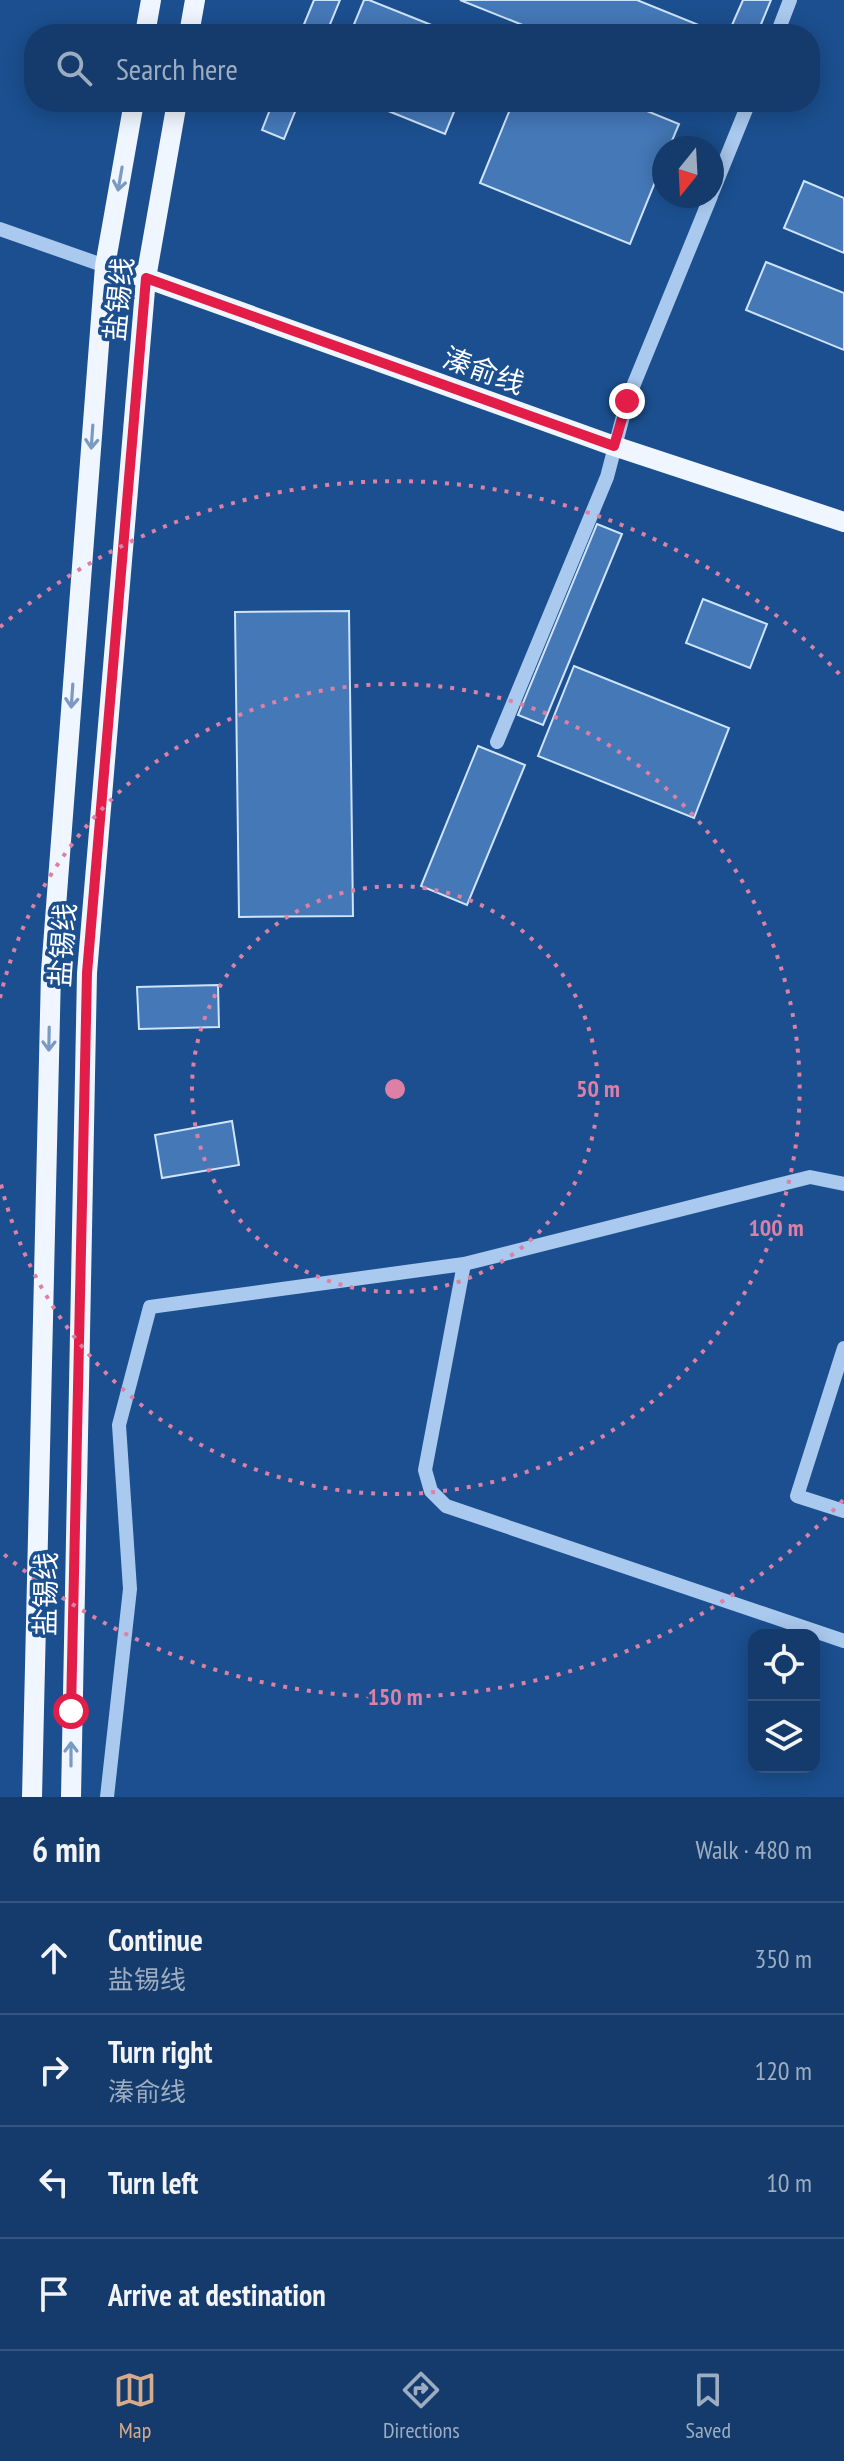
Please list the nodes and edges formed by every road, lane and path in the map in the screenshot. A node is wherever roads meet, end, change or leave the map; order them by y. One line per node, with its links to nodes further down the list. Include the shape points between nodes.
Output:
1 (151, 0): 4 (main road)
2 (195, 0): 5 (main road)
3 (790, 0): 6 (street)
4 (147, 24)
5 (191, 24)
6 (781, 24)
7 (132, 112): 13 (main road, 盐锡线, one-way to 13)
8 (175, 112): 14 (main road, 盐锡线)
9 (745, 112): 10 (street)
10 (724, 163)
11 (705, 208): 15 (street)
12 (0, 229): 13 (street)
13 (105, 266): 14 (main road, 溱俞线); 23 (main road, 盐锡线, one-way to 23, via 51,972)
14 (146, 278): 15 (main road, 溱俞线); 24 (main road, 盐锡线, one-way to 14, via 87,973)
15 (614, 446): 16 (main road, 溱俞线); 17 (street, via 607,477)
16 (844, 522)
17 (497, 742)
18 (844, 1184): 19 (street, via 810,1177)
19 (464, 1264): 22 (street, via 425,1470 431,1491 446,1506); 25 (street, via 150,1307 119,1425 130,1589)
20 (844, 1348): 21 (street, via 797,1496)
21 (844, 1511)
22 (844, 1641)
23 (32, 1797)
24 (71, 1797)
25 (107, 1797)

